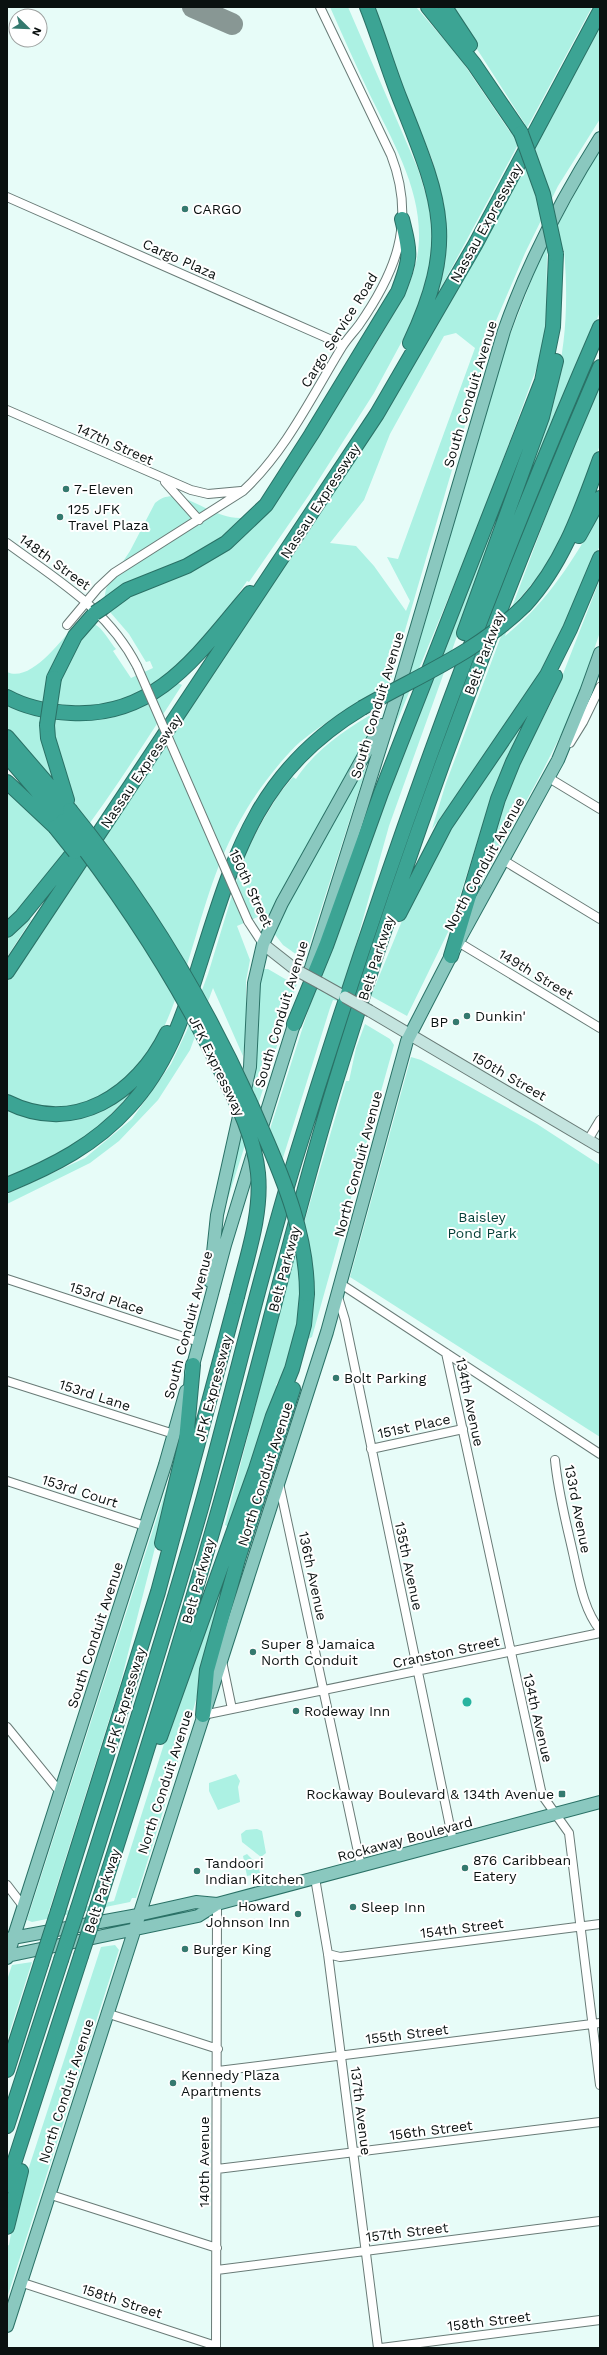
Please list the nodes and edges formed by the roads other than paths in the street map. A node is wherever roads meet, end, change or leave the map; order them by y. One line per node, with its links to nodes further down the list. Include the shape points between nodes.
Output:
1 (320, 7): 11 (street, Cargo Service Road, via 395,168 402,192)
2 (358, 7): 7 (highway)
3 (367, 7): 7 (highway)
4 (428, 7): 8 (highway, via 474,64)
5 (445, 7): 8 (highway, via 492,77)
6 (600, 10): 17 (highway, Nassau Expressway, via 475,245)
7 (398, 94): 17 (highway, via 434,189 439,215 440,253 436,277 424,310)
8 (521, 133): 12 (highway, bridge, via 543,194)
9 (600, 138): 33 (main road, South Conduit Avenue, via 547,228 514,302)
10 (7, 197): 14 (street, Cargo Plaza)
11 (402, 219): 14 (street, Cargo Service Road, via 398,246 391,268 373,303); 42 (highway, bridge, via 410,252 398,292 266,505 226,543 187,566 127,590 95,613 75,636 54,678 47,725)
12 (556, 254): 41 (highway, via 562,312 548,398 437,707); 52 (highway, via 554,326 542,381)
13 (600, 327): 41 (highway, Belt Parkway, via 503,558)
14 (343, 345): 20 (street, Cargo Service Road, via 275,457)
15 (600, 367): 51 (highway, Belt Parkway, via 491,634)
16 (7, 410): 19 (street, 147th Street)
17 (377, 414): 24 (highway, Nassau Expressway)
18 (600, 459): 27 (highway, via 571,536)
19 (162, 478): 20 (street, via 208,494); 22 (street, 147th Street)
20 (243, 491): 22 (street, Cargo Service Road)
21 (600, 498): 27 (highway, via 563,561)
22 (199, 520): 28 (street, Cargo Service Road, via 114,573)
23 (7, 543): 28 (street, 148th Street)
24 (286, 552): 31 (highway, Nassau Expressway); 34 (highway, via 187,668 143,700 103,712 80,714 37,709)
25 (600, 558): 26 (highway)
26 (587, 591): 49 (highway, via 562,662 502,788); 51 (highway, via 564,642 540,686 437,838)
27 (535, 594): 48 (highway, bridge, via 494,633 458,658 362,708 309,748 261,805 234,859)
28 (87, 602): 29 (street, Cargo Service Road); 47 (street, 150th Street, bridge, via 114,630 137,666 248,921)
29 (67, 625)
30 (600, 653): 37 (main road, North Conduit Avenue)
31 (194, 691): 45 (highway, via 70,858 22,916); 50 (highway, Nassau Expressway)
32 (599, 692): 37 (street)
33 (397, 694): 47 (main road, via 362,762 282,903); 52 (main road, South Conduit Avenue)
34 (7, 697)
35 (7, 737): 42 (highway, JFK Expressway)
36 (7, 756): 42 (highway, JFK Expressway)
37 (558, 760): 38 (main road, North Conduit Avenue)
38 (549, 778): 40 (street); 43 (main road, North Conduit Avenue)
39 (7, 782): 42 (highway)
40 (600, 809)
41 (408, 813): 111 (highway, Belt Parkway, bridge, via 296,1157 182,1571 78,1908)
42 (63, 819): 72 (highway, JFK Expressway, bridge, via 110,861 157,929 199,1000 234,1066 270,1148 295,1216 304,1250 310,1319 305,1350); 80 (highway, JFK Expressway, bridge, via 122,899 156,952 218,1063 253,1145 258,1174 258,1204 254,1232 181,1512)
43 (503, 860): 44 (street); 46 (main road, North Conduit Avenue)
44 (600, 919)
45 (7, 930)
46 (458, 942): 49 (main road, North Conduit Avenue); 53 (street, 149th Street)
47 (263, 944): 54 (main road, 150th Street, bridge, via 296,970); 62 (main road, via 254,983 250,1067 214,1229)
48 (206, 945): 55 (highway, via 165,1038 147,1066 125,1088 93,1107 69,1113 40,1112); 59 (highway, via 172,1044 139,1096 108,1129 84,1147 57,1163)
49 (451, 956): 54 (main road, North Conduit Avenue)
50 (7, 972)
51 (368, 979): 88 (highway, Belt Parkway, via 319,1140 204,1561)
52 (294, 1024): 62 (main road, South Conduit Avenue, via 234,1216)
53 (600, 1028)
54 (409, 1036): 57 (main road, 150th Street); 61 (main road, North Conduit Avenue)
55 (7, 1102)
56 (600, 1120): 57 (street)
57 (588, 1140): 58 (main road, 150th Street)
58 (600, 1147)
59 (7, 1185)
60 (7, 1279): 63 (street, 153rd Place)
61 (339, 1290): 64 (street); 69 (street, 135th Avenue); 73 (main road, North Conduit Avenue)
62 (207, 1314): 63 (main road, South Conduit Avenue)
63 (199, 1342): 65 (main road, South Conduit Avenue)
64 (446, 1353): 67 (street, 134th Avenue); 70 (street)
65 (193, 1365): 68 (main road, South Conduit Avenue); 80 (highway, via 186,1440)
66 (7, 1381): 68 (street, 153rd Lane)
67 (463, 1429): 69 (street, 151st Place); 77 (street, 134th Avenue)
68 (174, 1434): 75 (main road, South Conduit Avenue)
69 (371, 1449): 79 (street, 135th Avenue)
70 (600, 1454)
71 (555, 1460): 76 (street, 133rd Avenue, via 559,1493 581,1589 588,1611)
72 (261, 1471): 83 (highway, via 207,1670); 88 (highway, via 169,1713)
73 (279, 1480): 78 (main road, North Conduit Avenue); 81 (street, 136th Avenue)
74 (7, 1481): 75 (street, 153rd Court)
75 (145, 1526): 85 (main road, South Conduit Avenue)
76 (600, 1632): 77 (street, Cranston Street)
77 (510, 1652): 79 (street, Cranston Street); 87 (street, 134th Avenue, via 542,1795)
78 (221, 1656): 82 (street); 83 (main road, North Conduit Avenue)
79 (417, 1671): 81 (street, Cranston Street); 89 (street, 135th Avenue)
80 (130, 1686): 107 (highway, JFK Expressway, bridge)
81 (324, 1690): 82 (street, Cranston Street); 90 (street, 136th Avenue)
82 (232, 1709): 83 (street, Cranston Street)
83 (203, 1715): 95 (main road, North Conduit Avenue)
84 (7, 1727): 85 (street)
85 (60, 1792): 94 (main road, South Conduit Avenue)
86 (600, 1802): 87 (main road, Rockaway Boulevard)
87 (554, 1814): 89 (main road, Rockaway Boulevard); 97 (street, 134th Avenue, via 569,1833)
88 (125, 1820): 102 (highway, Belt Parkway, bridge)
89 (452, 1841): 90 (main road, Rockaway Boulevard)
90 (361, 1866): 91 (main road, Rockaway Boulevard)
91 (316, 1878): 93 (main road, Rockaway Boulevard); 100 (street, 137th Avenue)
92 (7, 1885): 94 (street)
93 (218, 1904): 95 (main road, Rockaway Boulevard, via 196,1902); 98 (main road, Rockaway Boulevard, via 198,1916); 105 (street, 140th Avenue)
94 (23, 1906): 99 (main road, South Conduit Avenue)
95 (138, 1915): 98 (main road, North Conduit Avenue); 99 (main road, Rockaway Boulevard)
96 (600, 1924): 97 (street, 154th Street)
97 (580, 1926): 100 (street, 154th Street, via 340,1957); 104 (street, 134th Avenue)
98 (134, 1929): 101 (main road, Rockaway Boulevard); 103 (main road, North Conduit Avenue)
99 (10, 1938): 101 (main road, South Conduit Avenue)
100 (328, 1954): 106 (street, 137th Avenue)
101 (7, 1956)
102 (65, 2005): 114 (highway, Belt Parkway); 117 (highway, via 46,2089 18,2179)
103 (106, 2013): 105 (street); 115 (main road, North Conduit Avenue)
104 (596, 2023): 106 (street, 155th Street); 109 (street, 134th Avenue)
105 (218, 2049): 108 (street, 140th Avenue)
106 (341, 2055): 108 (street, 155th Street); 112 (street, 137th Avenue)
107 (7, 2070)
108 (218, 2071): 113 (street, 140th Avenue)
109 (600, 2085)
110 (600, 2122): 112 (street, 156th Street)
111 (7, 2126)
112 (354, 2153): 113 (street, 156th Street); 119 (street, 137th Avenue)
113 (217, 2170): 118 (street, 140th Avenue)
114 (7, 2184)
115 (48, 2194): 118 (street); 121 (main road, North Conduit Avenue)
116 (600, 2221): 119 (street, 157th Street)
117 (7, 2227)
118 (217, 2248): 120 (street, 140th Avenue)
119 (366, 2251): 120 (street, 157th Street); 125 (street, 137th Avenue)
120 (217, 2270): 124 (street, 140th Avenue)
121 (20, 2282): 123 (main road, North Conduit Avenue); 124 (street, 158th Street)
122 (600, 2320): 125 (street, 158th Street)
123 (7, 2326)
124 (216, 2347)
125 (379, 2348)

